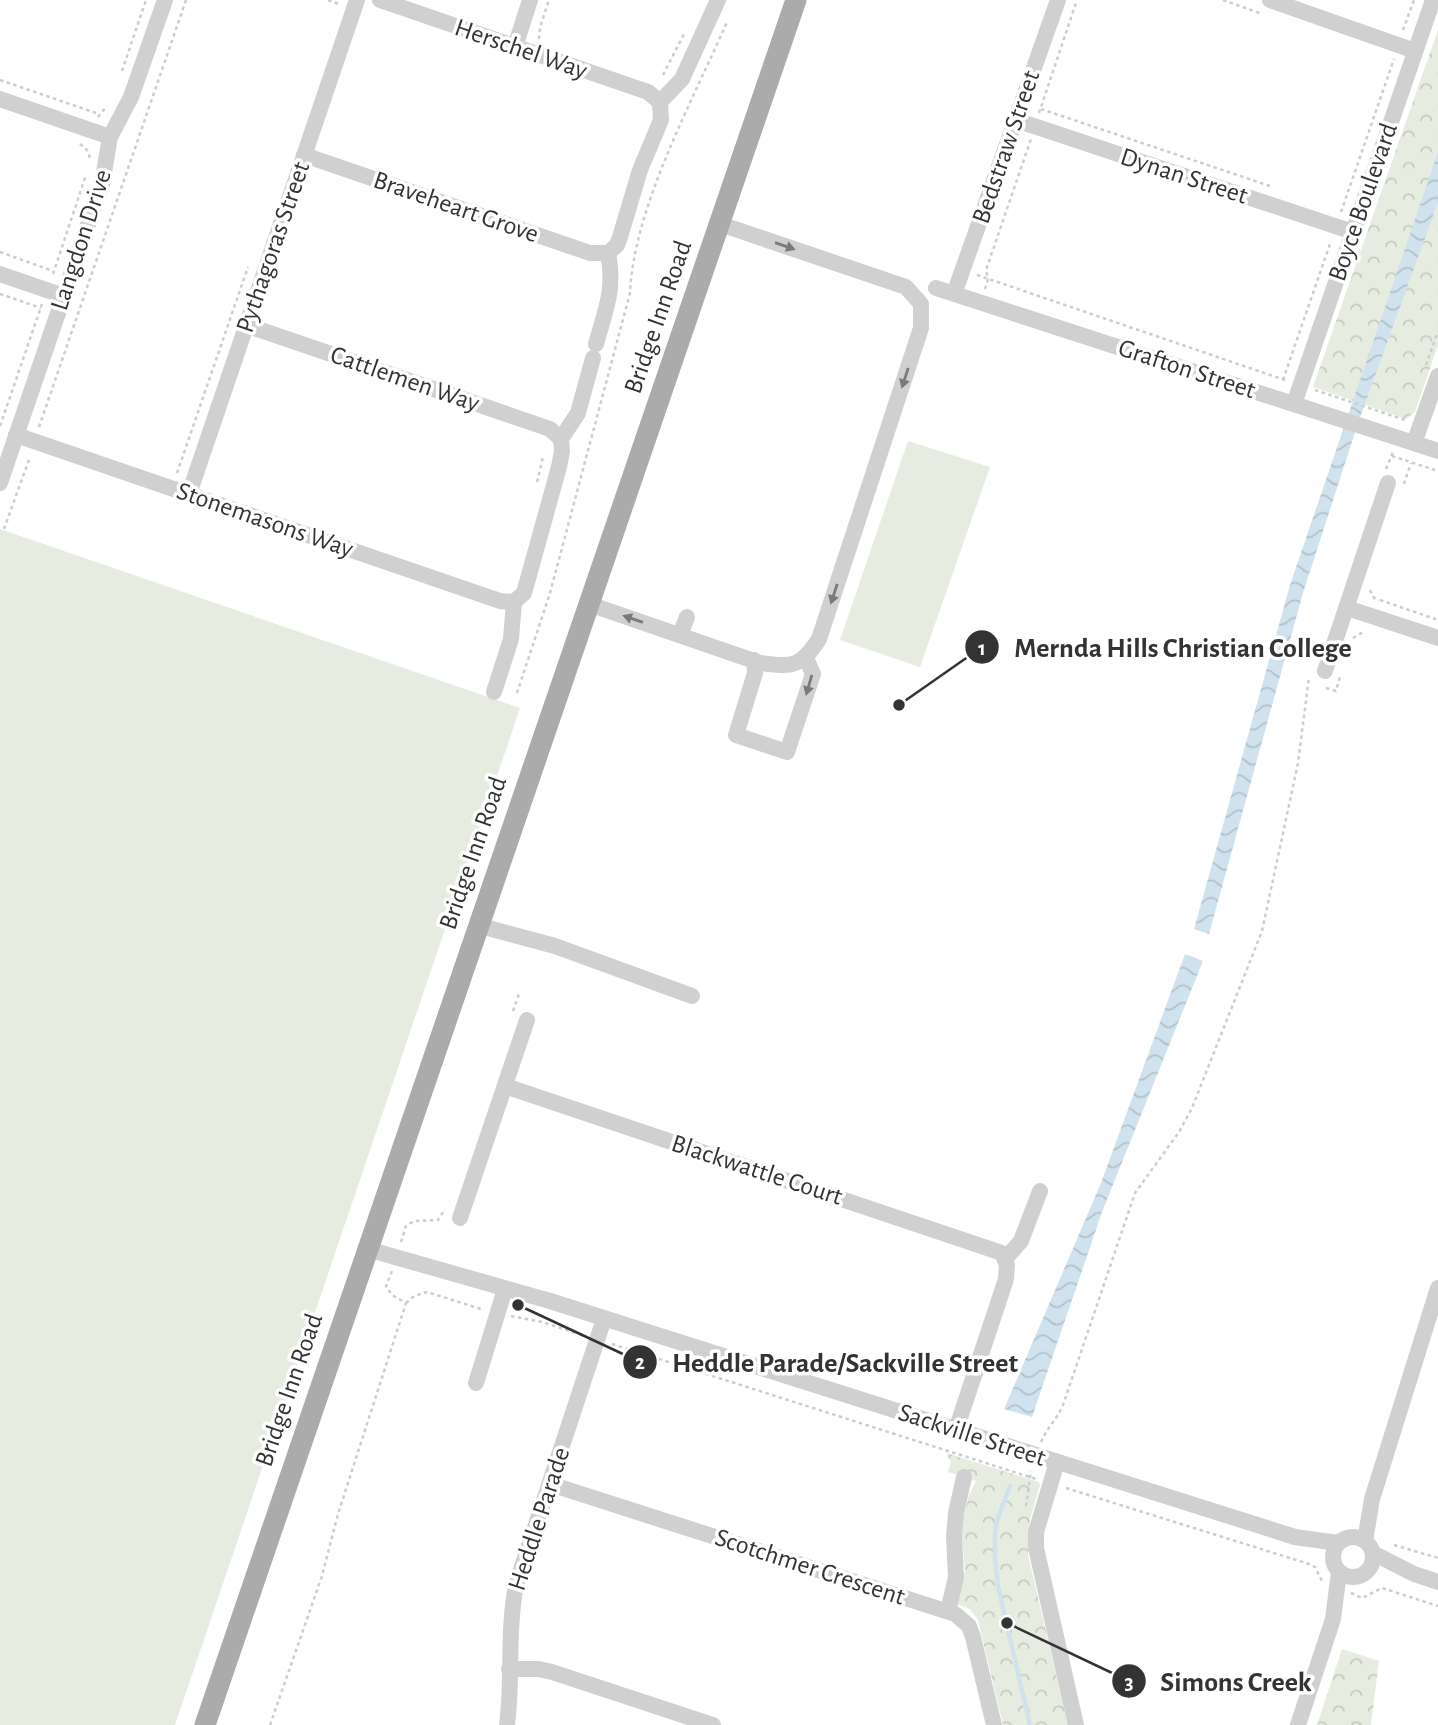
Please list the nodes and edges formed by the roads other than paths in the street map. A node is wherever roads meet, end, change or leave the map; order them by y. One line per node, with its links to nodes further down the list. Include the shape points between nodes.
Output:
1 (165, 0): 15 (street, Langdon Drive, via 131,97)
2 (357, 0): 16 (street, Pythagoras Street)
3 (380, 0): 10 (street, Herschel Way)
4 (530, 0): 10 (street)
5 (718, 0): 12 (street, via 682,79)
6 (796, 0): 17 (main road, Bridge Inn Road)
7 (1058, 0): 14 (street, Bedstraw Street)
8 (1270, 0): 11 (street)
9 (1433, 0): 11 (street, Boyce Boulevard)
10 (515, 47): 12 (street, Herschel Way)
11 (1415, 51): 18 (street, Boyce Boulevard)
12 (657, 98): 19 (street, via 661,120 617,245)
13 (0, 99): 15 (street)
14 (1016, 120): 18 (street, Dynan Street); 22 (street, Bedstraw Street)
15 (110, 136): 23 (street, Langdon Drive, via 102,184)
16 (304, 155): 19 (street, Braveheart Grove, via 590,253); 24 (street, Pythagoras Street)
17 (720, 224): 35 (main road, Bridge Inn Road); 40 (street, one-way to 40, via 906,287 921,304 922,328 819,639)
18 (1353, 232): 26 (street, Boyce Boulevard)
19 (608, 253): 28 (street, via 611,290 578,413)
20 (0, 274): 23 (street)
21 (936, 288): 22 (street, Grafton Street)
22 (954, 294): 26 (street, Grafton Street)
23 (64, 296): 27 (street, Langdon Drive)
24 (246, 325): 28 (street, Cattlemen Way, via 550,429); 33 (street, Pythagoras Street)
25 (1438, 376): 29 (street)
26 (1294, 404): 29 (street, Grafton Street)
27 (16, 435): 32 (street, Langdon Drive); 33 (street, Stonemasons Way)
28 (561, 439): 34 (street, via 559,467 526,588)
29 (1414, 443): 30 (street, Grafton Street)
30 (1438, 451)
31 (1386, 477): 36 (street)
32 (0, 483)
33 (188, 494): 34 (street, Stonemasons Way)
34 (514, 602): 43 (street, via 514,626)
35 (589, 604): 38 (street, one-way to 35); 44 (main road, Bridge Inn Road)
36 (1347, 608): 39 (street); 42 (street)
37 (687, 617): 38 (street)
38 (680, 635): 41 (street)
39 (1438, 638)
40 (806, 658): 41 (street, via 785,666); 41 (street, one-way to 41, via 813,674 787,752 736,735 755,673)
41 (754, 660)
42 (1319, 670)
43 (494, 692)
44 (477, 925): 45 (street, via 555,946); 50 (main road, Bridge Inn Road)
45 (692, 996)
46 (519, 1019): 47 (street)
47 (505, 1086): 49 (street); 51 (street, Blackwattle Court, via 998,1250)
48 (1040, 1191): 51 (street, via 1021,1241)
49 (460, 1218)
50 (367, 1249): 53 (street, Sackville Street); 69 (main road, Bridge Inn Road)
51 (1006, 1258): 56 (street, via 1006,1279)
52 (1438, 1287): 61 (street)
53 (505, 1289): 54 (street, Sackville Street); 55 (street)
54 (604, 1318): 56 (street, Sackville Street); 59 (street, Heddle Parade)
55 (476, 1383)
56 (956, 1430): 57 (street, Sackville Street)
57 (1057, 1462): 60 (street, Sackville Street); 73 (street, via 1036,1532 1036,1548)
58 (964, 1477): 66 (street, via 954,1536 956,1577)
59 (550, 1484): 66 (street, Scotchmer Crescent); 68 (street, Heddle Parade, via 516,1585)
60 (1295, 1537): 61 (street, Sackville Street); 62 (street, Sackville Street)
61 (1357, 1544): 62 (street, via 1333,1554); 63 (street, via 1372,1565); 64 (street, Sackville Street)
62 (1336, 1566): 63 (street, Sackville Street, via 1345,1576); 67 (street)
63 (1363, 1574): 64 (street, Sackville Street); 67 (street)
64 (1414, 1574): 65 (street, Sackville Street)
65 (1438, 1582)
66 (948, 1611): 72 (street, Scotchmer Crescent, via 969,1626)
67 (1333, 1619): 74 (street)
68 (509, 1669): 70 (street, Heddle Parade); 71 (street, via 552,1672)
69 (205, 1725)
70 (507, 1725)
71 (713, 1725)
72 (994, 1725)
73 (1076, 1725)
74 (1298, 1725)

